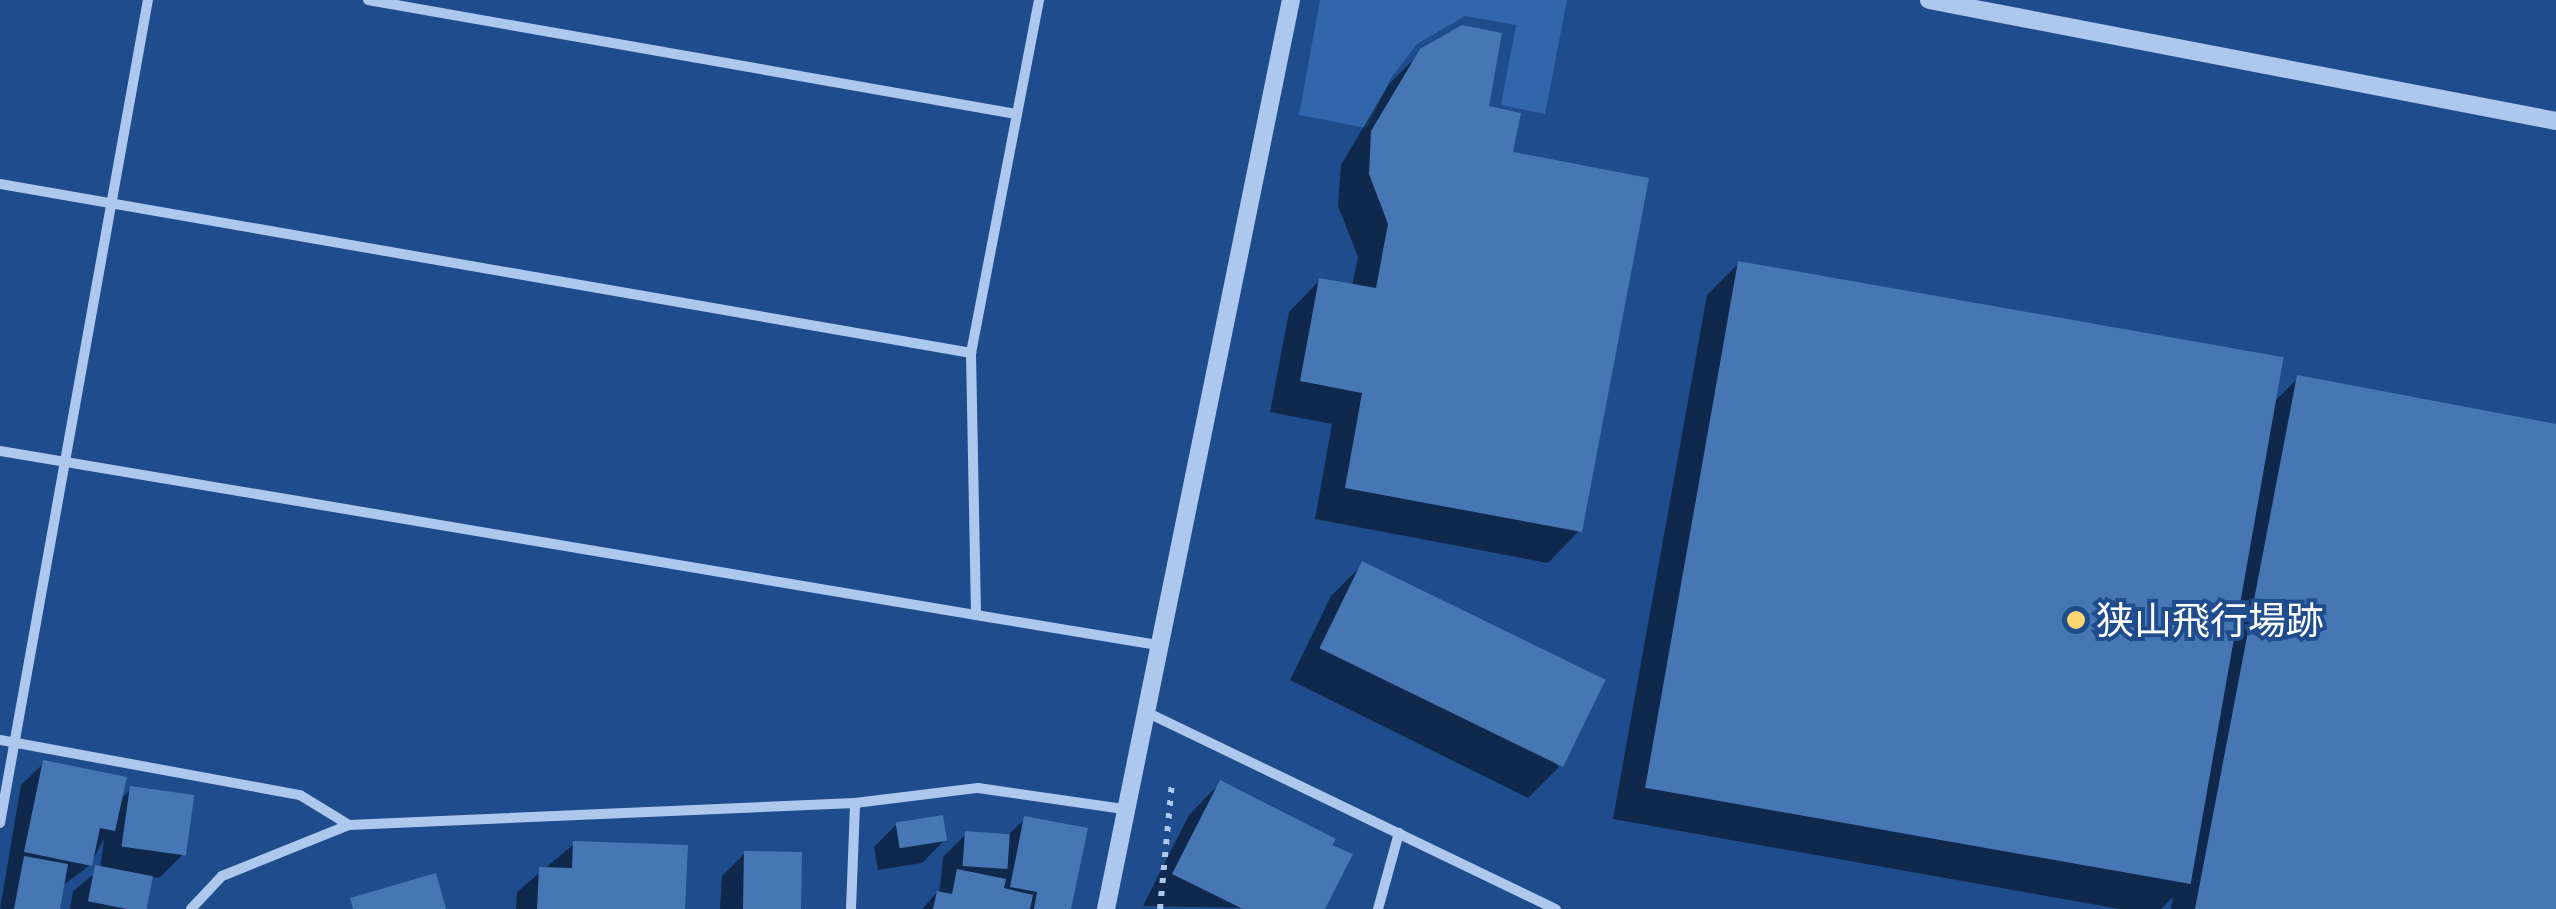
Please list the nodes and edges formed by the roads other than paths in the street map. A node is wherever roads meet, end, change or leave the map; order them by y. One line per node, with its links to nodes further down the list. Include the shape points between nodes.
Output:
1 (148, 0): 9 (street)
2 (368, 0): 6 (street)
3 (1039, 0): 6 (street)
4 (1291, 0): 14 (street)
5 (1928, 0): 7 (street)
6 (1016, 114): 10 (street)
7 (2556, 121)
8 (0, 184): 9 (street)
9 (112, 204): 10 (street); 12 (street)
10 (972, 354): 13 (street)
11 (0, 452): 12 (street)
12 (66, 462): 13 (street); 17 (street)
13 (976, 616): 14 (street)
14 (1158, 645): 15 (street)
15 (1143, 711): 19 (street); 22 (street)
16 (0, 740): 17 (street)
17 (16, 743): 20 (street); 21 (street, via 300,795)
18 (855, 803): 19 (street, via 978,788); 21 (street); 24 (street)
19 (1123, 810): 25 (street)
20 (0, 823)
21 (349, 825): 23 (street, via 222,876)
22 (1399, 834): 26 (street); 27 (street)
23 (191, 909)
24 (852, 909)
25 (1106, 909)
26 (1378, 909)
27 (1556, 909)

